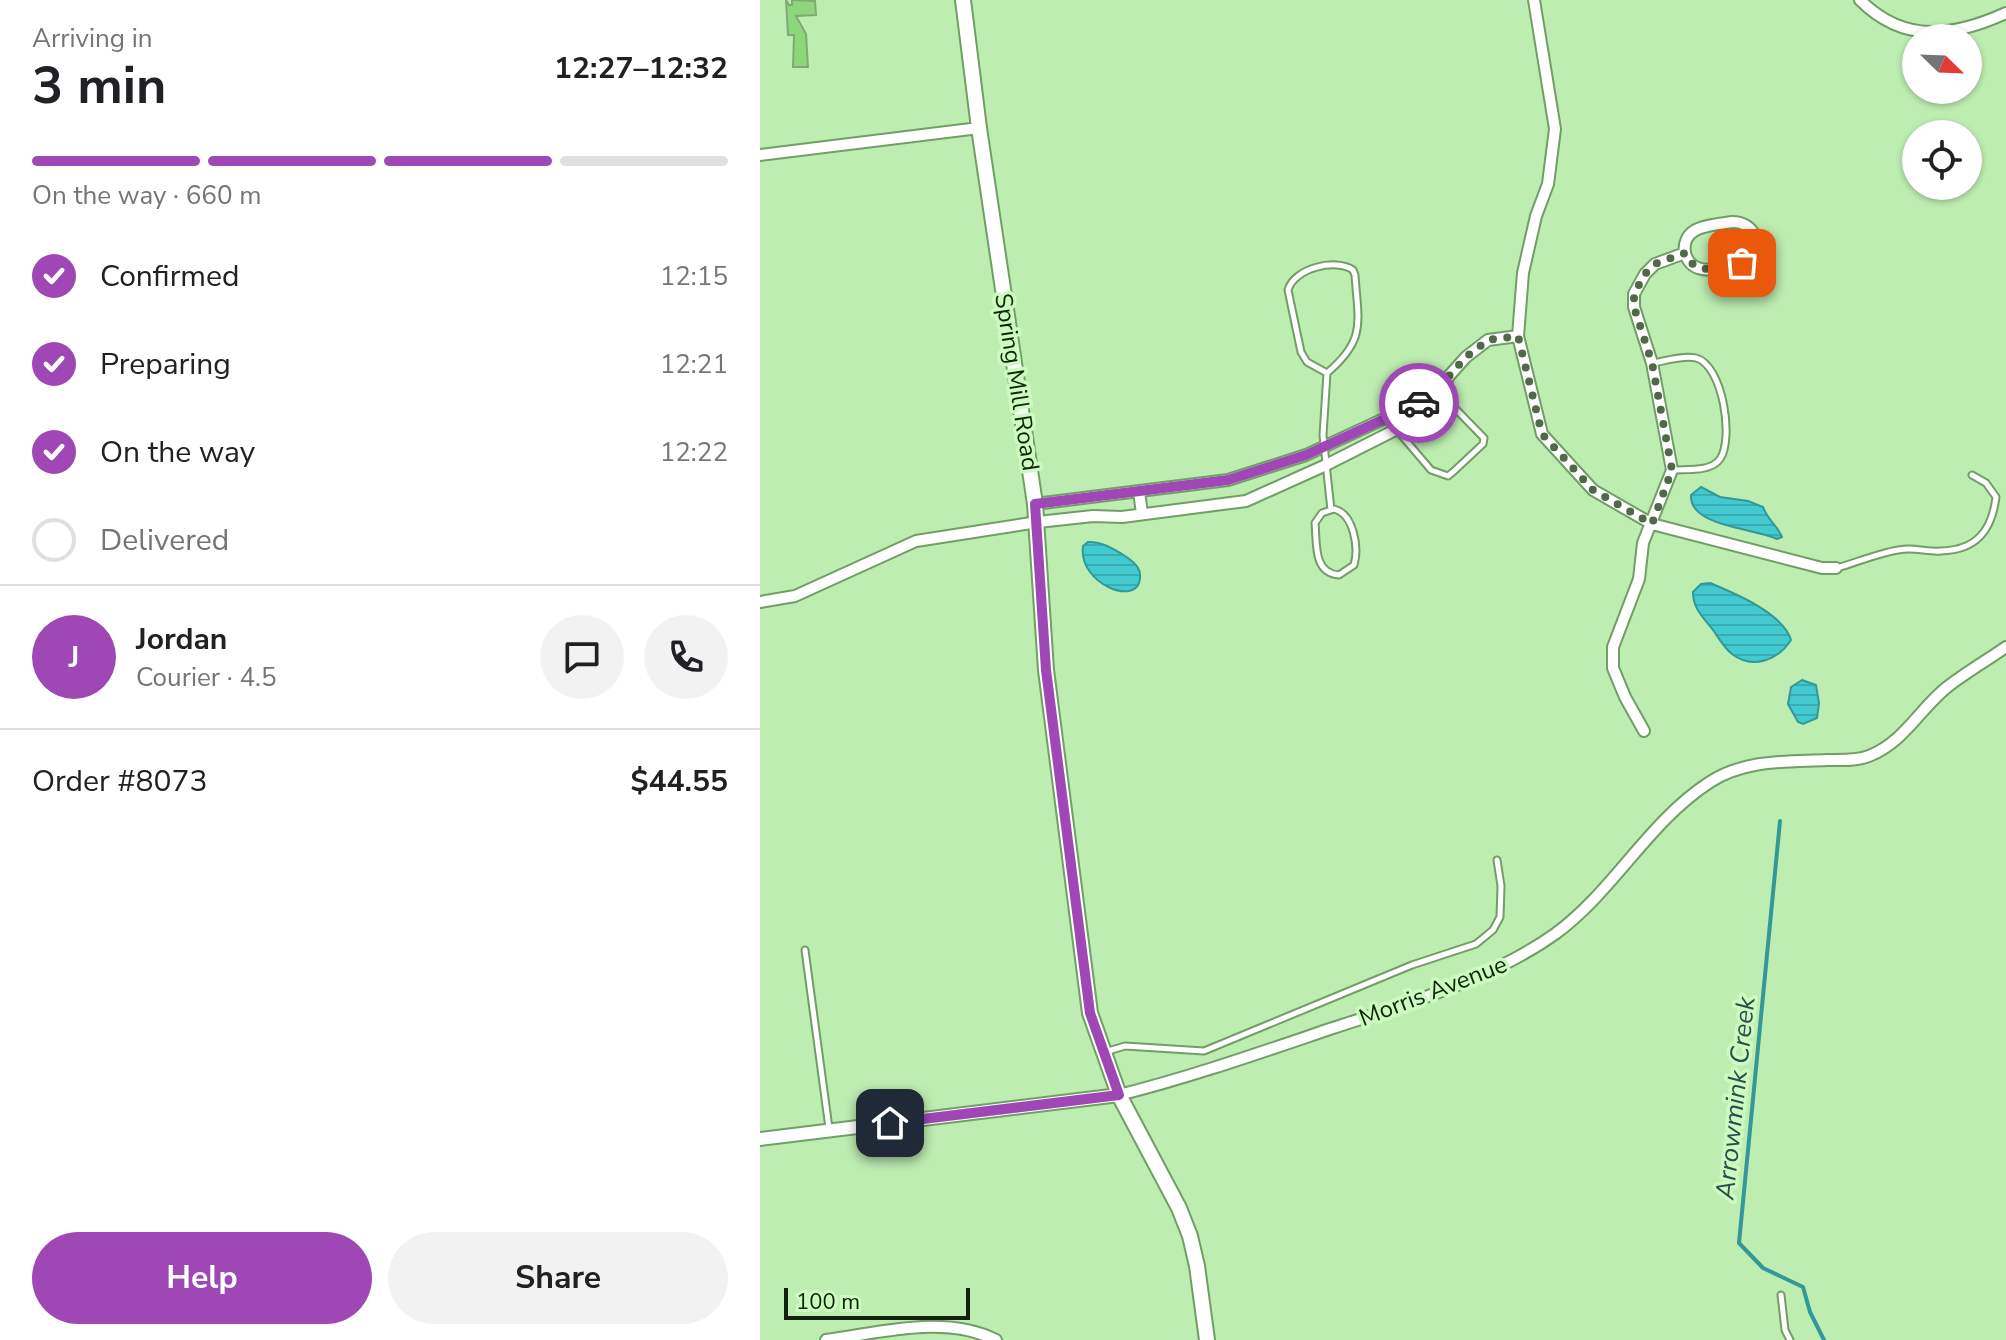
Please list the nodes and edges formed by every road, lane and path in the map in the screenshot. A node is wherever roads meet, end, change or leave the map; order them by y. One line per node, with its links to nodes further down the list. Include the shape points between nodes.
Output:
1 (963, 0): 5 (main road, Spring Mill Road)
2 (1534, 0): 8 (street, via 1555,129 1548,184 1523,273)
3 (1860, 0): 4 (street, via 1889,24 1912,32 1958,28)
4 (2006, 13)
5 (979, 128): 6 (street); 19 (main road, Spring Mill Road)
6 (760, 155)
7 (1685, 253): 7 (street, via 1692,265 1706,270 1748,260 1756,241 1751,228 1732,222 1696,229 1686,239); 9 (street, via 1655,264 1634,294)
8 (1518, 336): 11 (street, via 1488,340 1466,357); 24 (street, via 1542,434 1593,490)
9 (1652, 363): 15 (street); 15 (lane, via 1693,357 1713,372 1721,390 1725,422 1720,459 1712,466)
10 (1327, 373): 10 (lane, via 1354,345 1358,323 1355,275 1345,265 1300,272 1288,290 1301,352 1307,362); 13 (lane)
11 (1440, 393): 12 (street, via 1413,421); 12 (lane, via 1484,438 1453,472 1448,476 1431,470); 13 (street)
12 (1397, 429): 14 (street)
13 (1325, 446): 14 (lane); 17 (street, via 1228,480)
14 (1326, 465): 20 (lane); 21 (street, via 1246,501)
15 (1672, 470): 24 (street)
16 (1972, 475): 25 (lane, via 1996,497 1985,532 1973,542 1939,552 1907,548)
17 (1139, 491): 18 (street); 21 (street)
18 (1090, 497): 19 (street); 22 (street)
19 (1035, 504): 23 (main road, Spring Mill Road)
20 (1331, 510): 20 (lane, via 1349,519 1355,554 1354,565 1339,575 1323,570 1319,559 1315,523)
21 (1142, 514): 22 (street)
22 (1093, 516): 23 (street)
23 (1038, 522): 26 (street, via 916,541 795,596); 31 (main road, Spring Mill Road, via 1046,670 1061,791 1090,1013)
24 (1652, 524): 25 (street); 28 (street, via 1643,543 1639,579 1613,647 1613,668)
25 (1836, 568)
26 (760, 602)
27 (2006, 647): 32 (street, Morris Avenue, via 1944,689 1905,732 1869,756 1744,766 1711,781 1673,810 1588,905 1523,956 1370,1016)
28 (1644, 731)
29 (1497, 860): 31 (lane, via 1500,917 1476,944 1204,1051 1125,1046)
30 (805, 950): 33 (lane)
31 (1104, 1053): 32 (main road, Spring Mill Road)
32 (1119, 1095): 33 (street, Morris Avenue); 38 (main road, Spring Mill Road, via 1190,1236)
33 (830, 1131): 34 (street, Morris Avenue)
34 (760, 1139)
35 (1781, 1295): 39 (lane)
36 (826, 1340): 37 (street, via 935,1326 978,1331)
37 (996, 1340)
38 (1207, 1340)
39 (1790, 1340)

